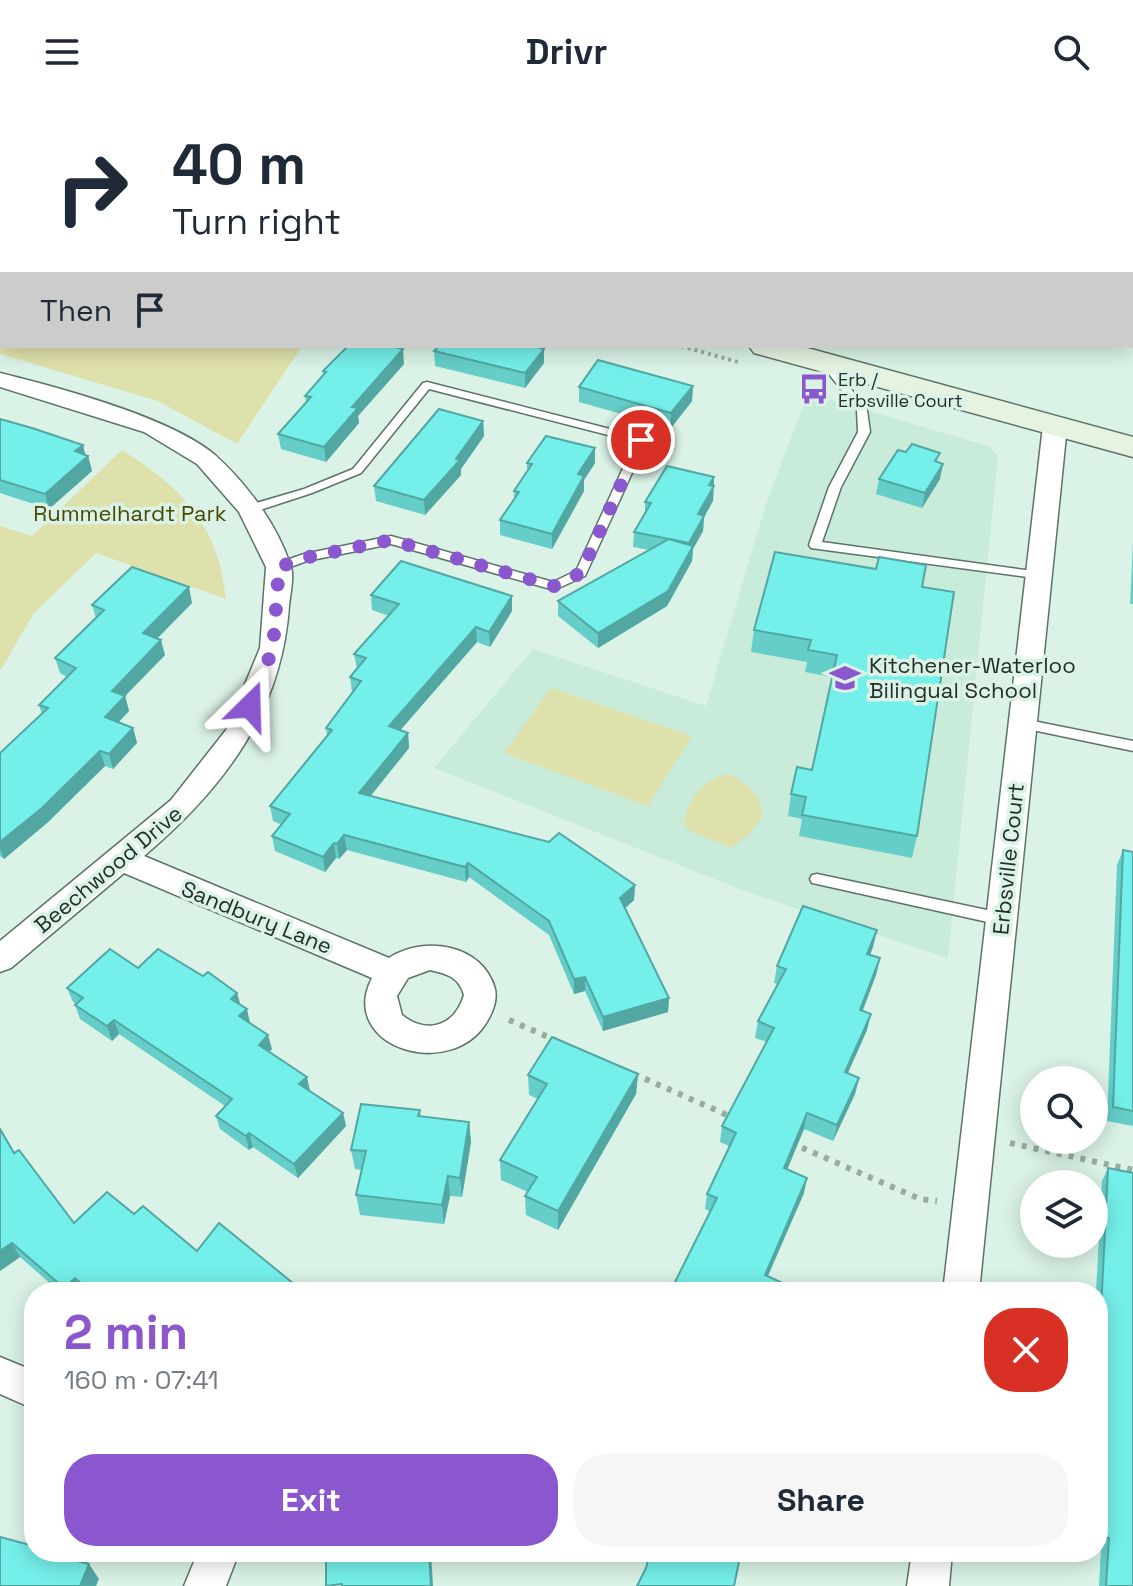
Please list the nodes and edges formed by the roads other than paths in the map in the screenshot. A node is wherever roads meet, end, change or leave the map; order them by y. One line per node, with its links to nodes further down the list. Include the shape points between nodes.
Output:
1 (772, 348): 2 (main road)
2 (827, 365): 4 (main road); 8 (lane, via 862,410 864,432 835,487 815,545)
3 (0, 380): 6 (street, via 152,427 205,459)
4 (1055, 426): 5 (main road); 8 (street, Erbsville Court)
5 (1133, 447)
6 (250, 509): 7 (street); 7 (lane, via 357,471 427,385 641,440 581,573 554,586 391,540)
7 (279, 567): 11 (street, Beechwood Drive, via 273,648 239,734 181,808)
8 (1039, 576): 9 (street, Erbsville Court)
9 (1023, 724): 10 (lane); 13 (street, Erbsville Court)
10 (1133, 746)
11 (122, 859): 14 (street, Beechwood Drive); 15 (street, Sandbury Lane)
12 (817, 879): 13 (lane)
13 (1001, 919): 16 (street, Erbsville Court)
14 (0, 959)
15 (392, 973): 15 (street, via 430,957 456,962 479,982 480,1007 467,1027 453,1036 404,1036 384,1018 380,1002)
16 (962, 1282)
17 (0, 1375): 18 (street)
18 (24, 1386)
19 (215, 1562): 21 (street)
20 (931, 1562): 22 (street)
21 (205, 1586)
22 (928, 1586)

